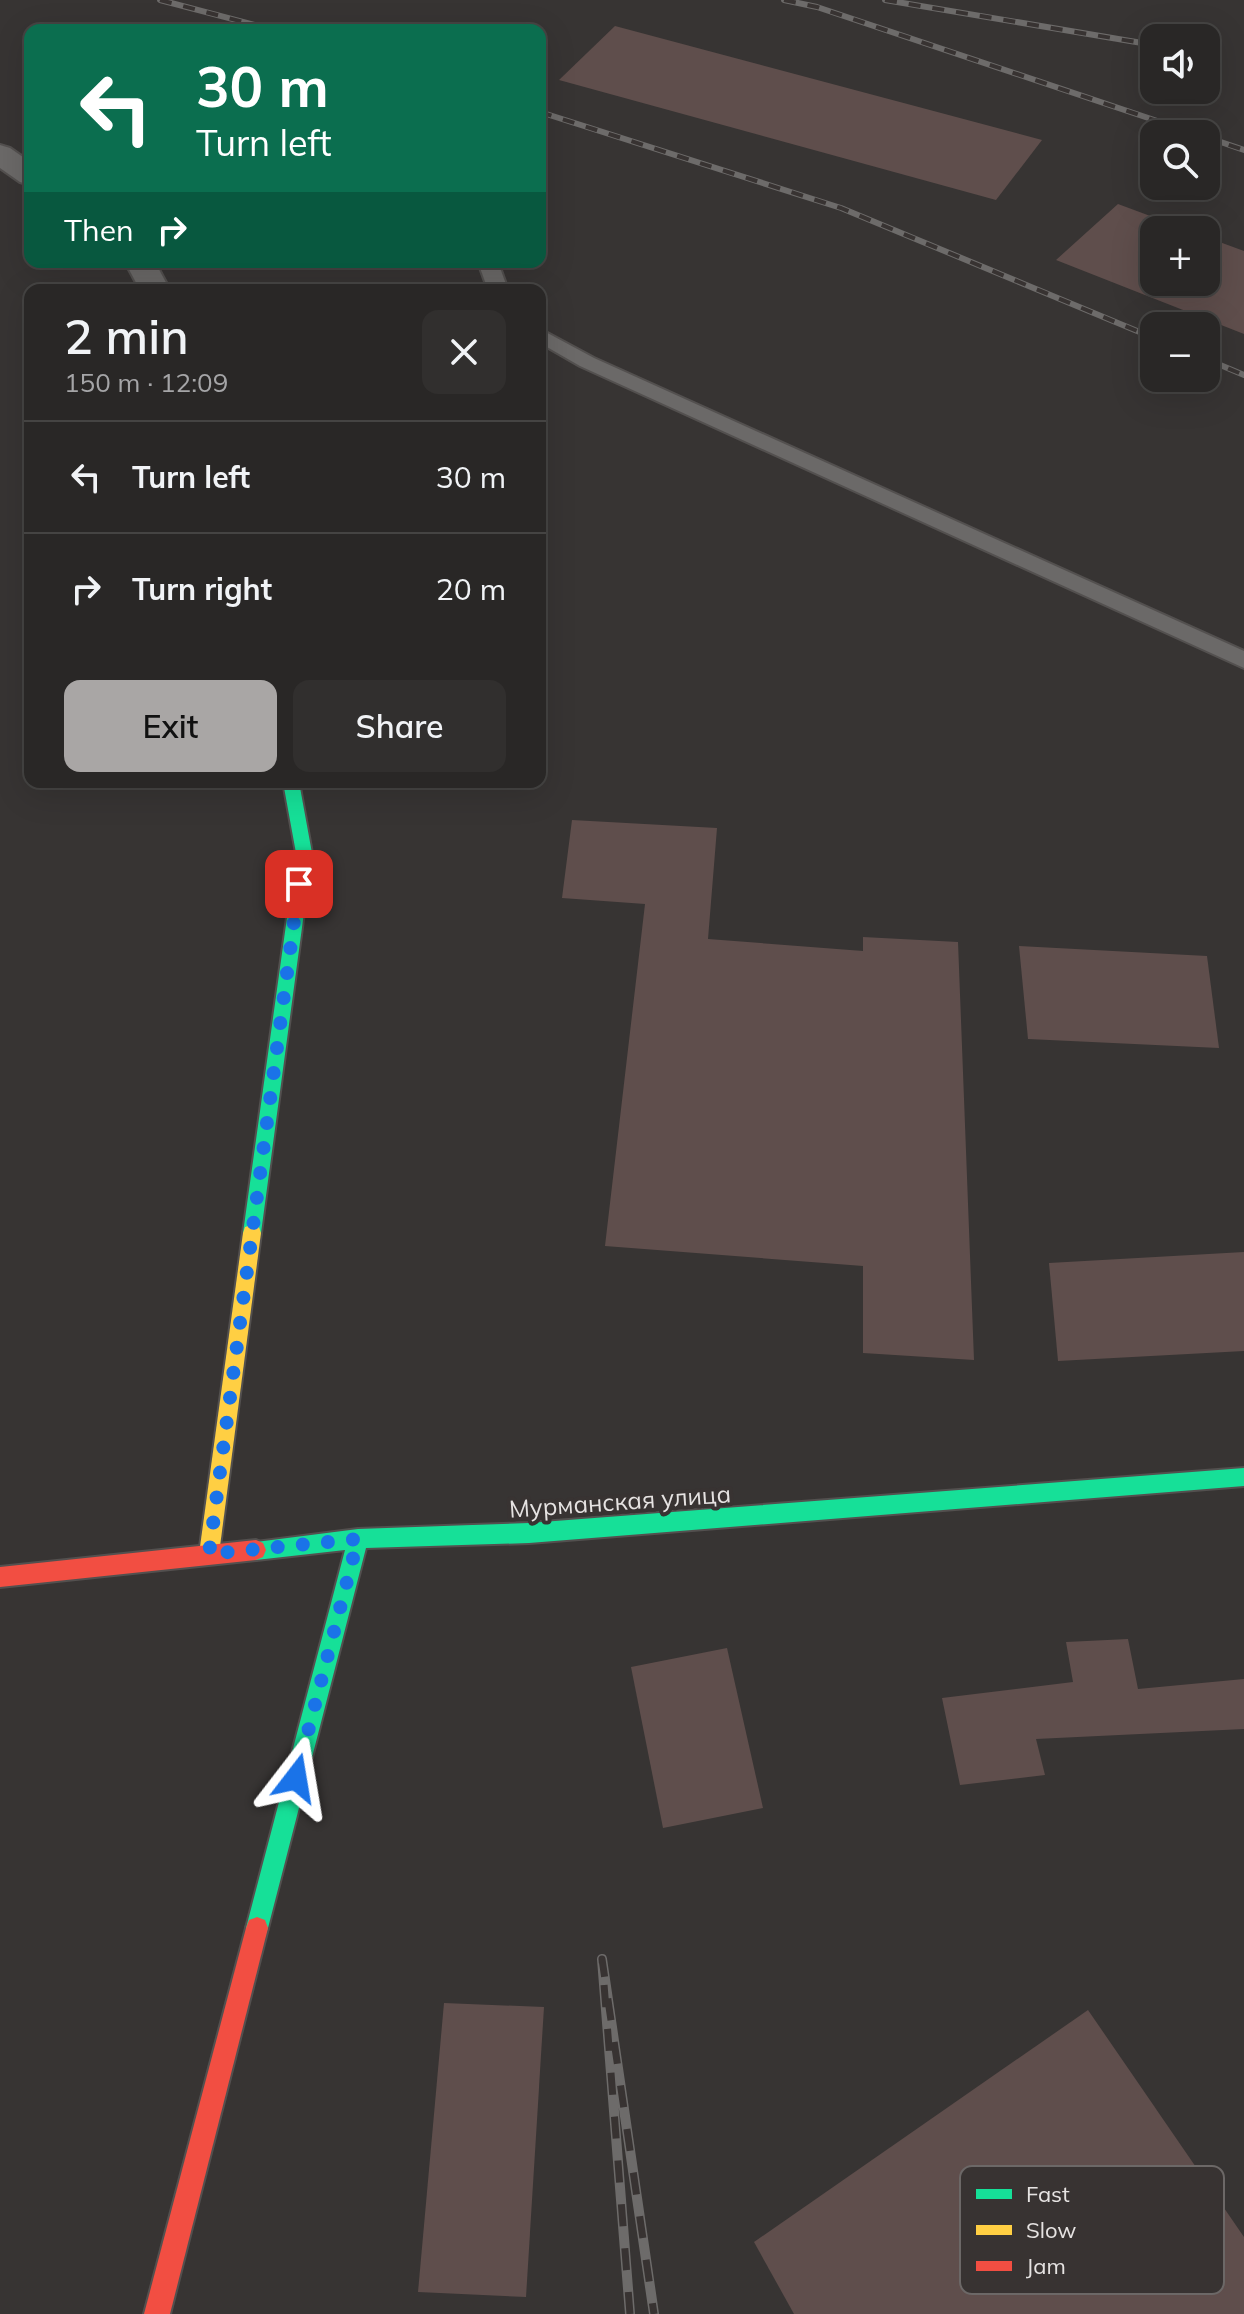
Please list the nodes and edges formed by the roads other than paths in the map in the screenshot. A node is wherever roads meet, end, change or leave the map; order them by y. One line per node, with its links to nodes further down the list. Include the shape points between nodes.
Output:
1 (0, 154): 2 (street)
2 (24, 172)
3 (546, 338): 4 (lane, via 587,362)
4 (1244, 660)
5 (292, 788): 8 (street, via 304,853)
6 (1244, 1477): 7 (street, Мурманская улица, via 529,1533)
7 (358, 1539): 8 (street, Мурманская улица); 10 (street)
8 (209, 1554): 9 (street, Мурманская улица)
9 (0, 1577)
10 (157, 2314)

